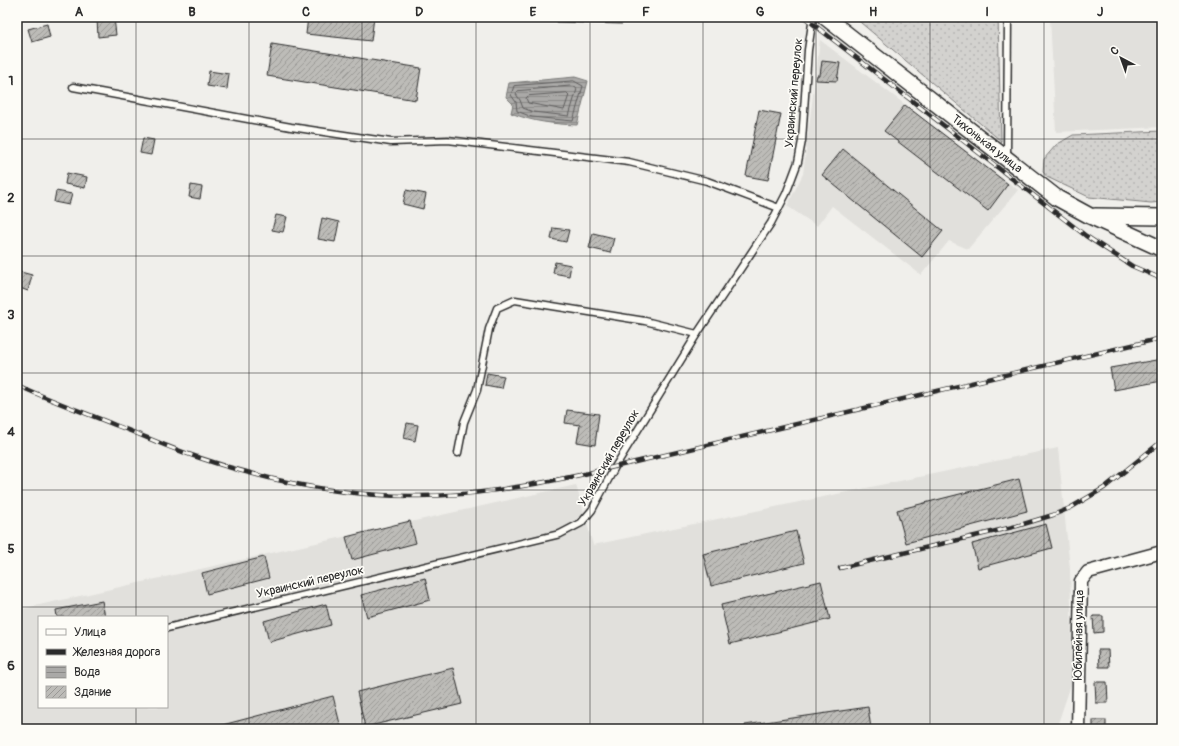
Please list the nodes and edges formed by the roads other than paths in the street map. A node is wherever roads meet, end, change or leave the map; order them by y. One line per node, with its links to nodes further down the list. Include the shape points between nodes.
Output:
1 (813, 17): 6 (lane, Украинский переулок, via 808,50 802,141 792,179)
2 (825, 17): 5 (street, Тихонькая улица)
3 (1008, 17): 5 (lane)
4 (74, 87): 6 (lane, via 291,127 391,142 448,140 629,162 707,181)
5 (1007, 161): 7 (street, Тихонькая улица, via 1056,198)
6 (779, 208): 10 (lane, Украинский переулок)
7 (1090, 216): 8 (street); 9 (street, Тихонькая улица)
8 (1162, 217)
9 (1162, 249)
10 (697, 334): 11 (lane, via 645,321 515,300 497,308 489,329 477,390 464,422); 13 (lane, Украинский переулок, via 615,467 592,510 581,523 571,529 560,534)
11 (458, 453)
12 (1162, 552): 14 (street, Юбилейная улица, via 1088,572 1080,581)
13 (168, 628)
14 (1078, 729)

